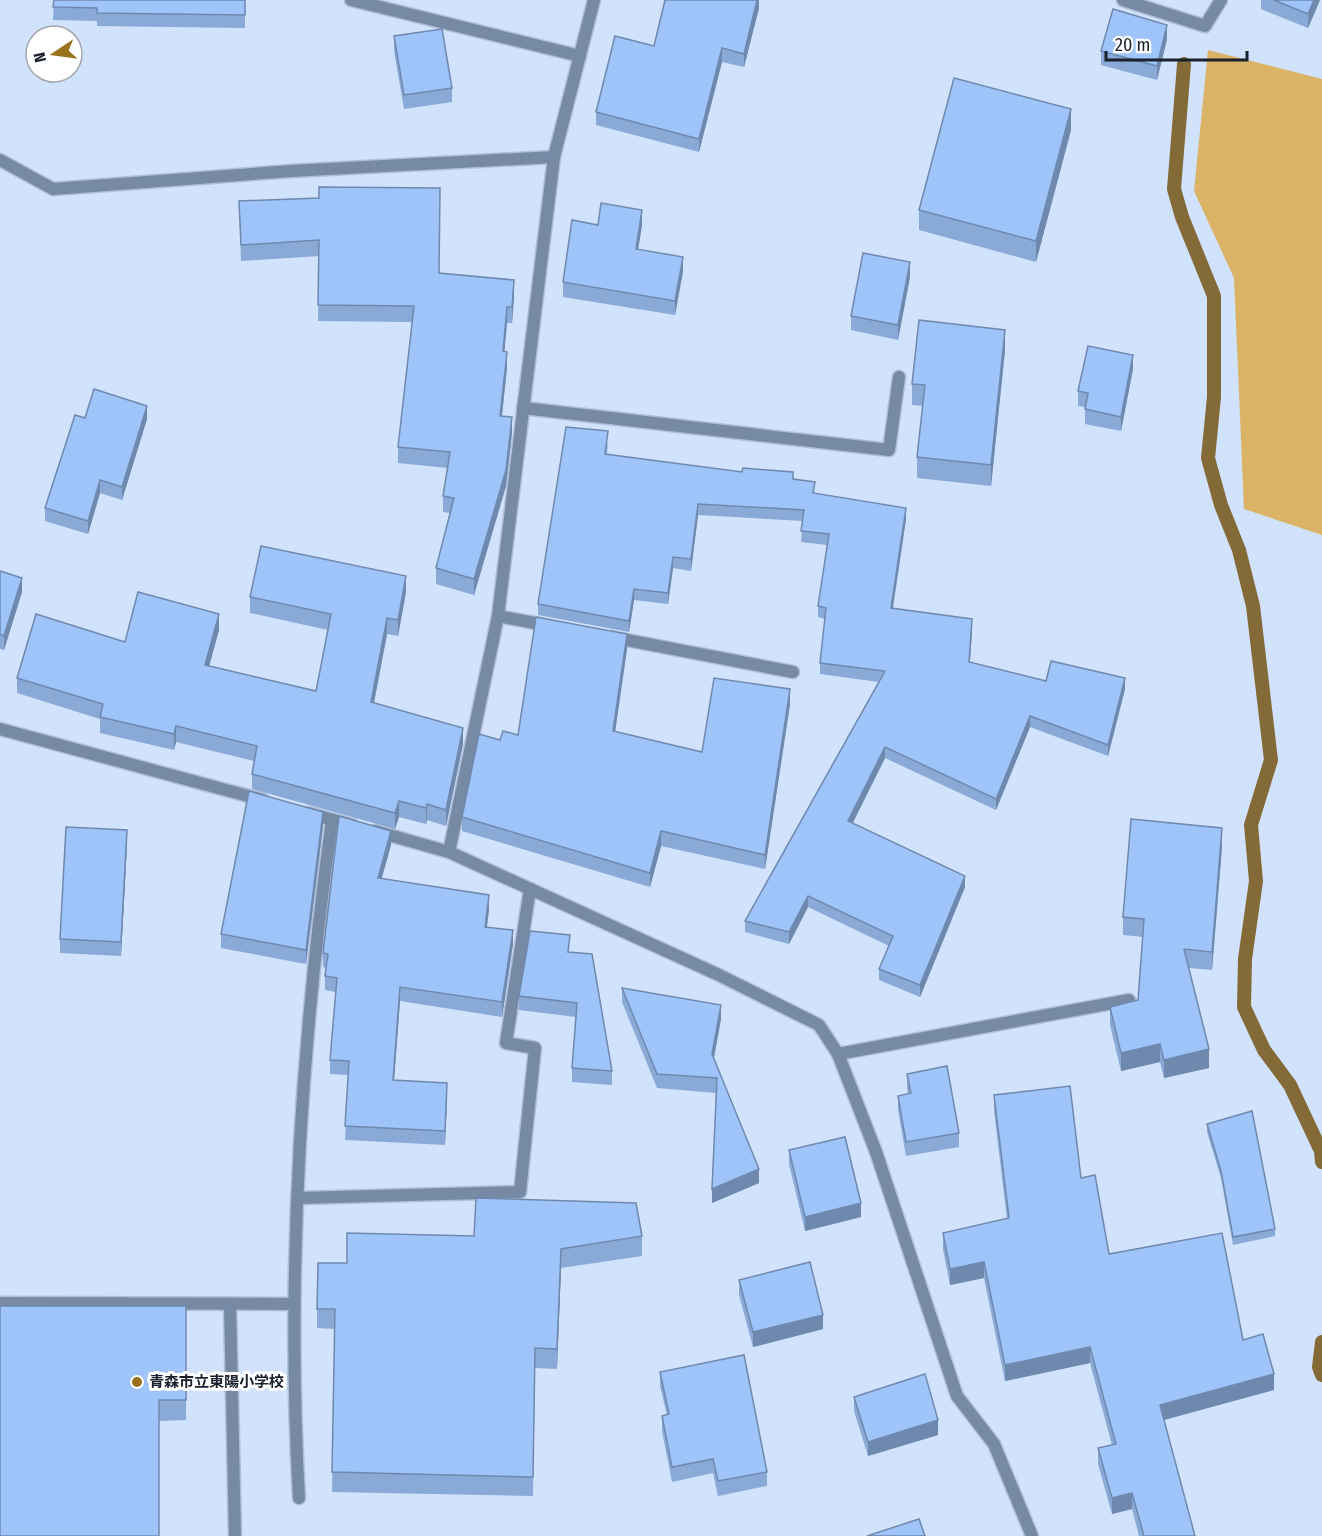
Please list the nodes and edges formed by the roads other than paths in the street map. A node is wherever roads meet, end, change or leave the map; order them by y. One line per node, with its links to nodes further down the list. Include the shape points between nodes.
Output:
1 (351, 0): 5 (street)
2 (594, 0): 5 (street)
3 (1123, 0): 4 (street, via 1204,26)
4 (1221, 0)
5 (580, 56): 6 (street)
6 (554, 157): 7 (street, via 53,189); 9 (street)
7 (0, 160)
8 (899, 377): 9 (street, via 889,450)
9 (524, 408): 10 (street)
10 (498, 616): 11 (street); 18 (street)
11 (566, 629)
12 (600, 635): 13 (street)
13 (793, 672)
14 (0, 729): 15 (street)
15 (275, 804)
16 (298, 810): 17 (street)
17 (332, 820): 18 (street); 22 (street, via 303,1090)
18 (449, 852): 19 (street)
19 (530, 889): 21 (street, via 819,1025); 22 (street, via 506,1043 535,1048 520,1192)
20 (1129, 1000): 21 (street)
21 (838, 1054): 28 (street, via 876,1152 957,1396 994,1444)
22 (299, 1198): 25 (street)
23 (0, 1303): 24 (street)
24 (230, 1304): 25 (street); 27 (street)
25 (293, 1304): 26 (street)
26 (299, 1498)
27 (235, 1536)
28 (1032, 1536)

